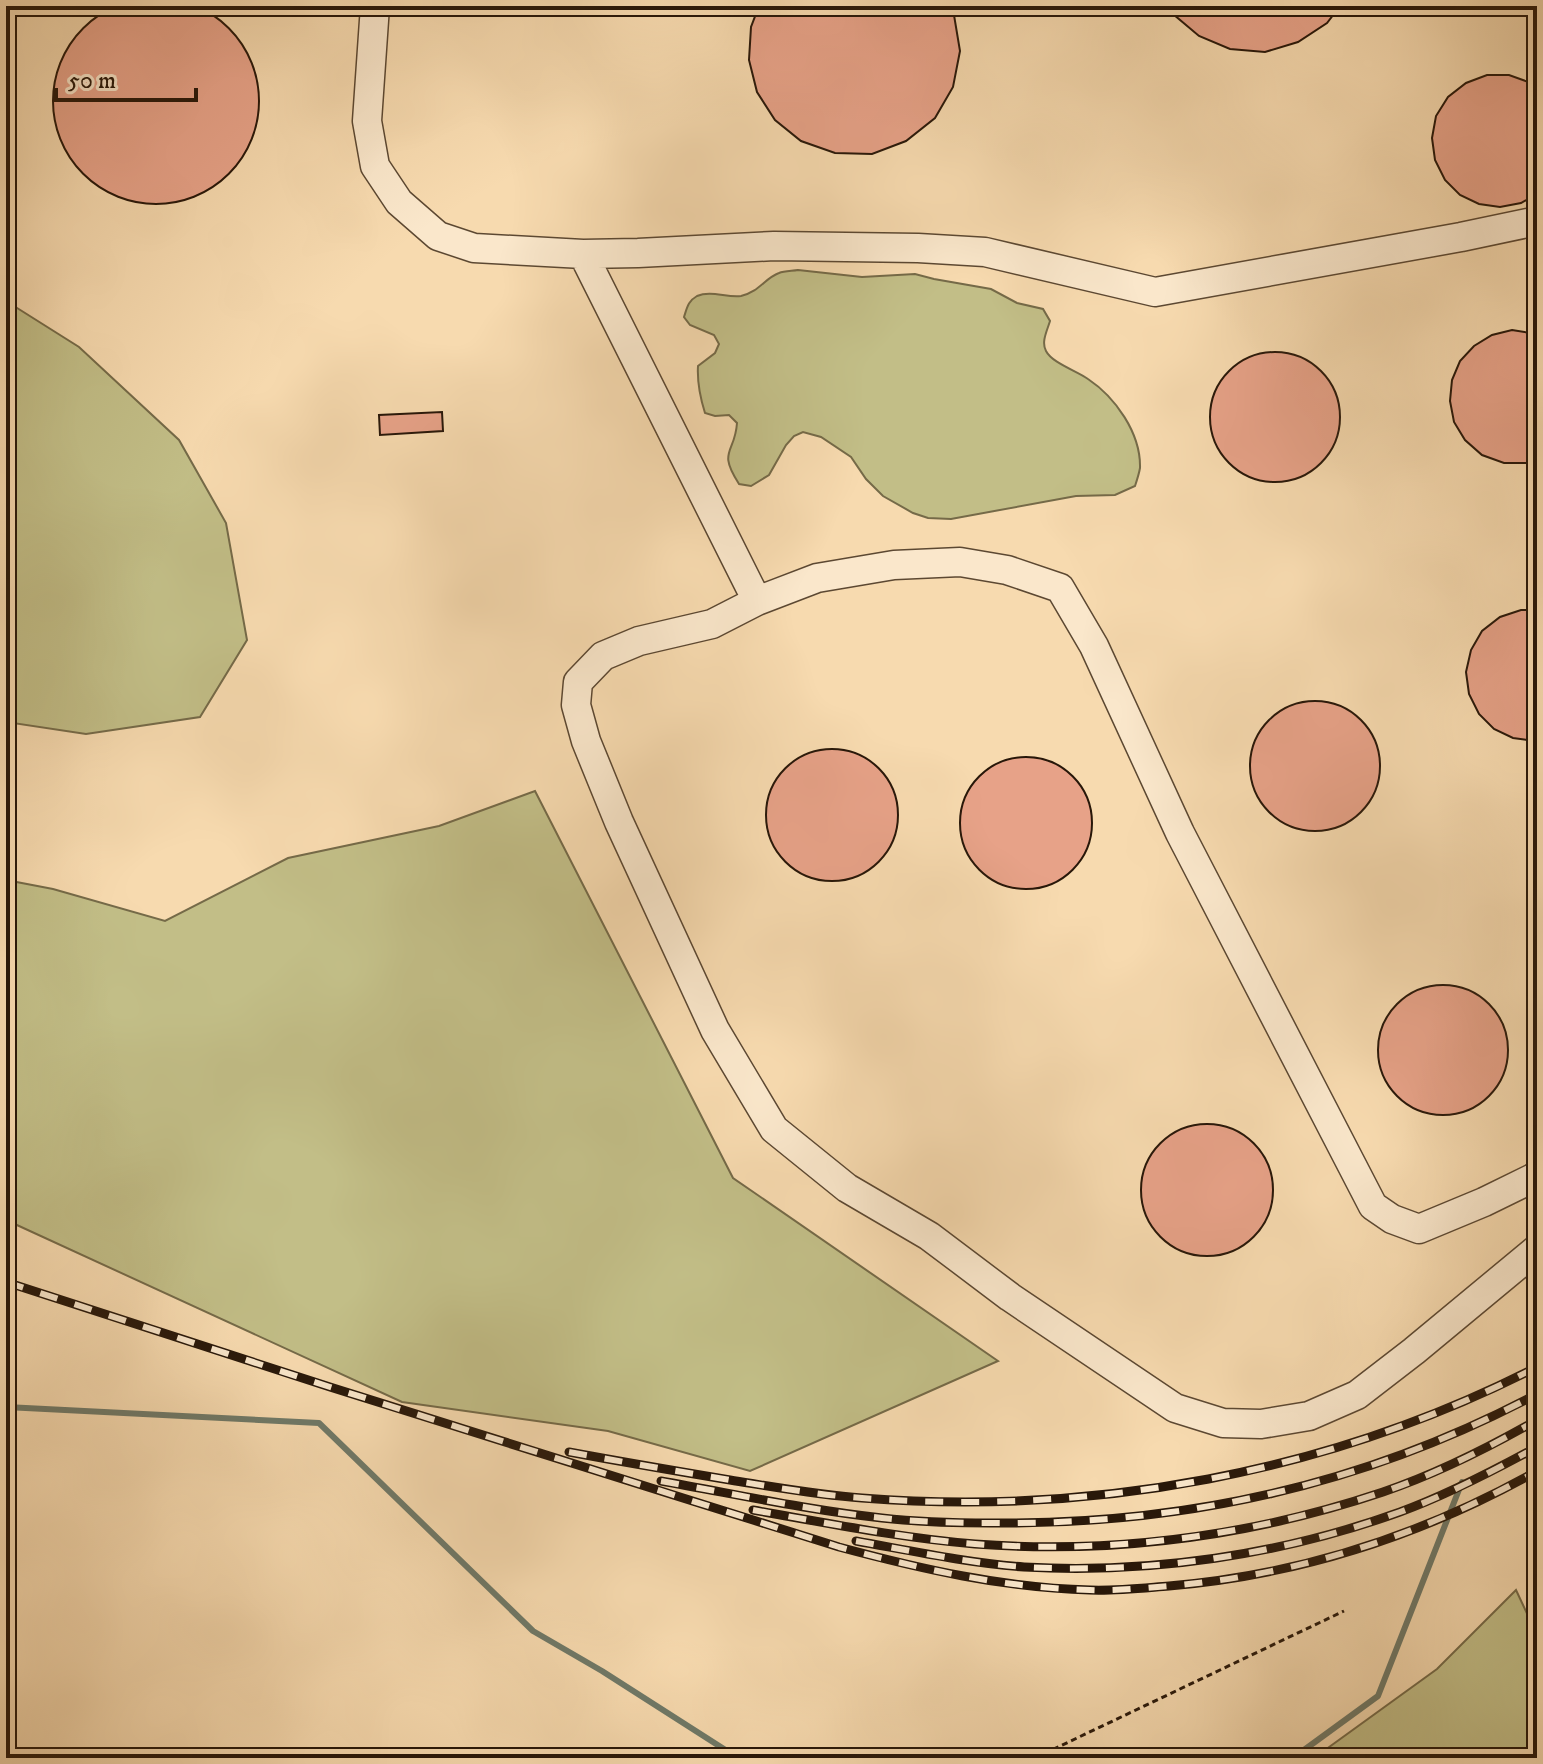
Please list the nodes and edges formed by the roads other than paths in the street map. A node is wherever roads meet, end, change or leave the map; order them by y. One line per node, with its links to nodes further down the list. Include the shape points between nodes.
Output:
1 (375, 6): 3 (lane, via 367,121 375,166 399,202 438,236 474,248)
2 (1537, 221): 3 (lane, via 1155,292 985,252 774,246)
3 (583, 254): 4 (lane)
4 (757, 601): 5 (lane, via 817,578 894,565 960,562 1007,570 1060,588 1094,646 1180,833 1373,1206 1419,1229); 6 (lane, via 712,624 639,641 603,656 578,682 576,705 619,822 715,1030 774,1129 847,1188 929,1236 1175,1408 1223,1423 1261,1424 1309,1416 1357,1395)
5 (1537, 1176)
6 (1537, 1249)

